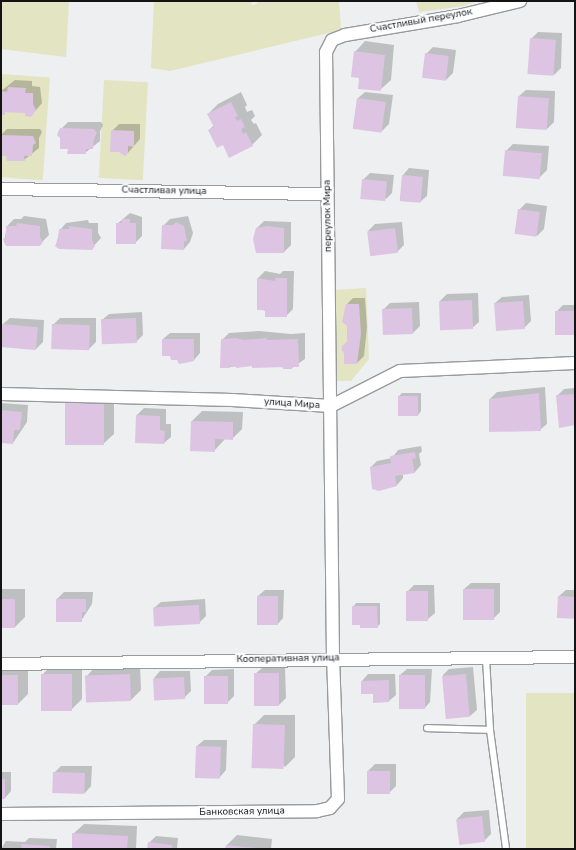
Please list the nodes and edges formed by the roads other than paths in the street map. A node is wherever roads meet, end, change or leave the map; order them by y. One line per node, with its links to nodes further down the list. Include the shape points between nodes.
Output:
1 (520, 1): 2 (street, Счастливый переулок, via 458,16)
2 (345, 35): 4 (street, переулок Мира, via 332,40 326,52)
3 (1, 189): 4 (street, Счастливая улица)
4 (327, 194): 7 (street, переулок Мира)
5 (575, 363): 7 (street, улица Мира, via 400,371)
6 (1, 394): 7 (street, улица Мира, via 232,400)
7 (331, 406): 9 (street, переулок Мира)
8 (575, 657): 10 (street, Кооперативная улица)
9 (333, 658): 10 (street, Кооперативная улица); 11 (street, Кооперативная улица); 14 (street, Банковская улица, via 338,799 330,808 317,811)
10 (486, 658): 13 (lane)
11 (1, 664)
12 (427, 728): 13 (lane)
13 (490, 730): 15 (lane)
14 (1, 814)
15 (506, 849)

